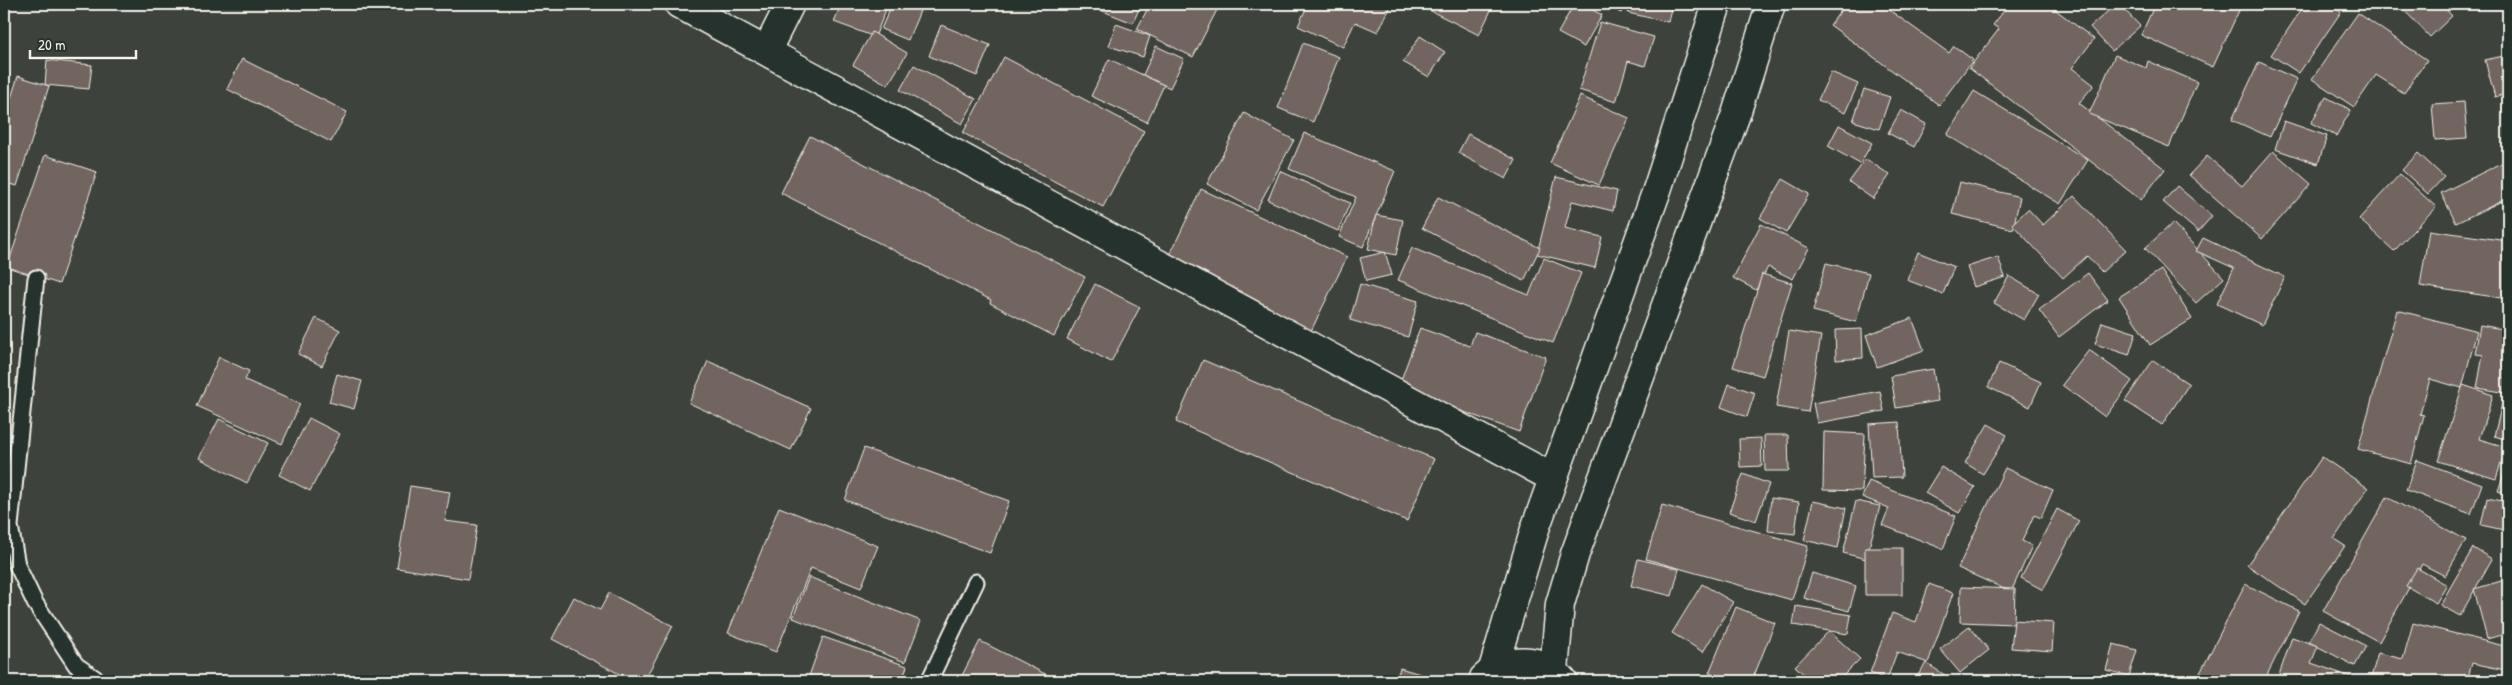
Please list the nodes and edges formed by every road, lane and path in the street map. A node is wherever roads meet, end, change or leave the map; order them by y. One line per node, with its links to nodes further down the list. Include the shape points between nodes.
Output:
1 (679, 4): 5 (main road)
2 (790, 4): 5 (main road)
3 (1716, 4): 7 (main road, via 1658,187)
4 (1771, 4): 10 (main road, via 1736,114 1575,554 1560,604)
5 (767, 50): 7 (main road)
6 (36, 278): 11 (lane, via 10,526 17,565 35,604 76,665)
7 (1553, 478): 9 (main road)
8 (976, 582): 12 (lane)
9 (1487, 675): 10 (main road, via 1513,661 1520,661 1535,662)
10 (1558, 676)
11 (98, 681)
12 (929, 681)

